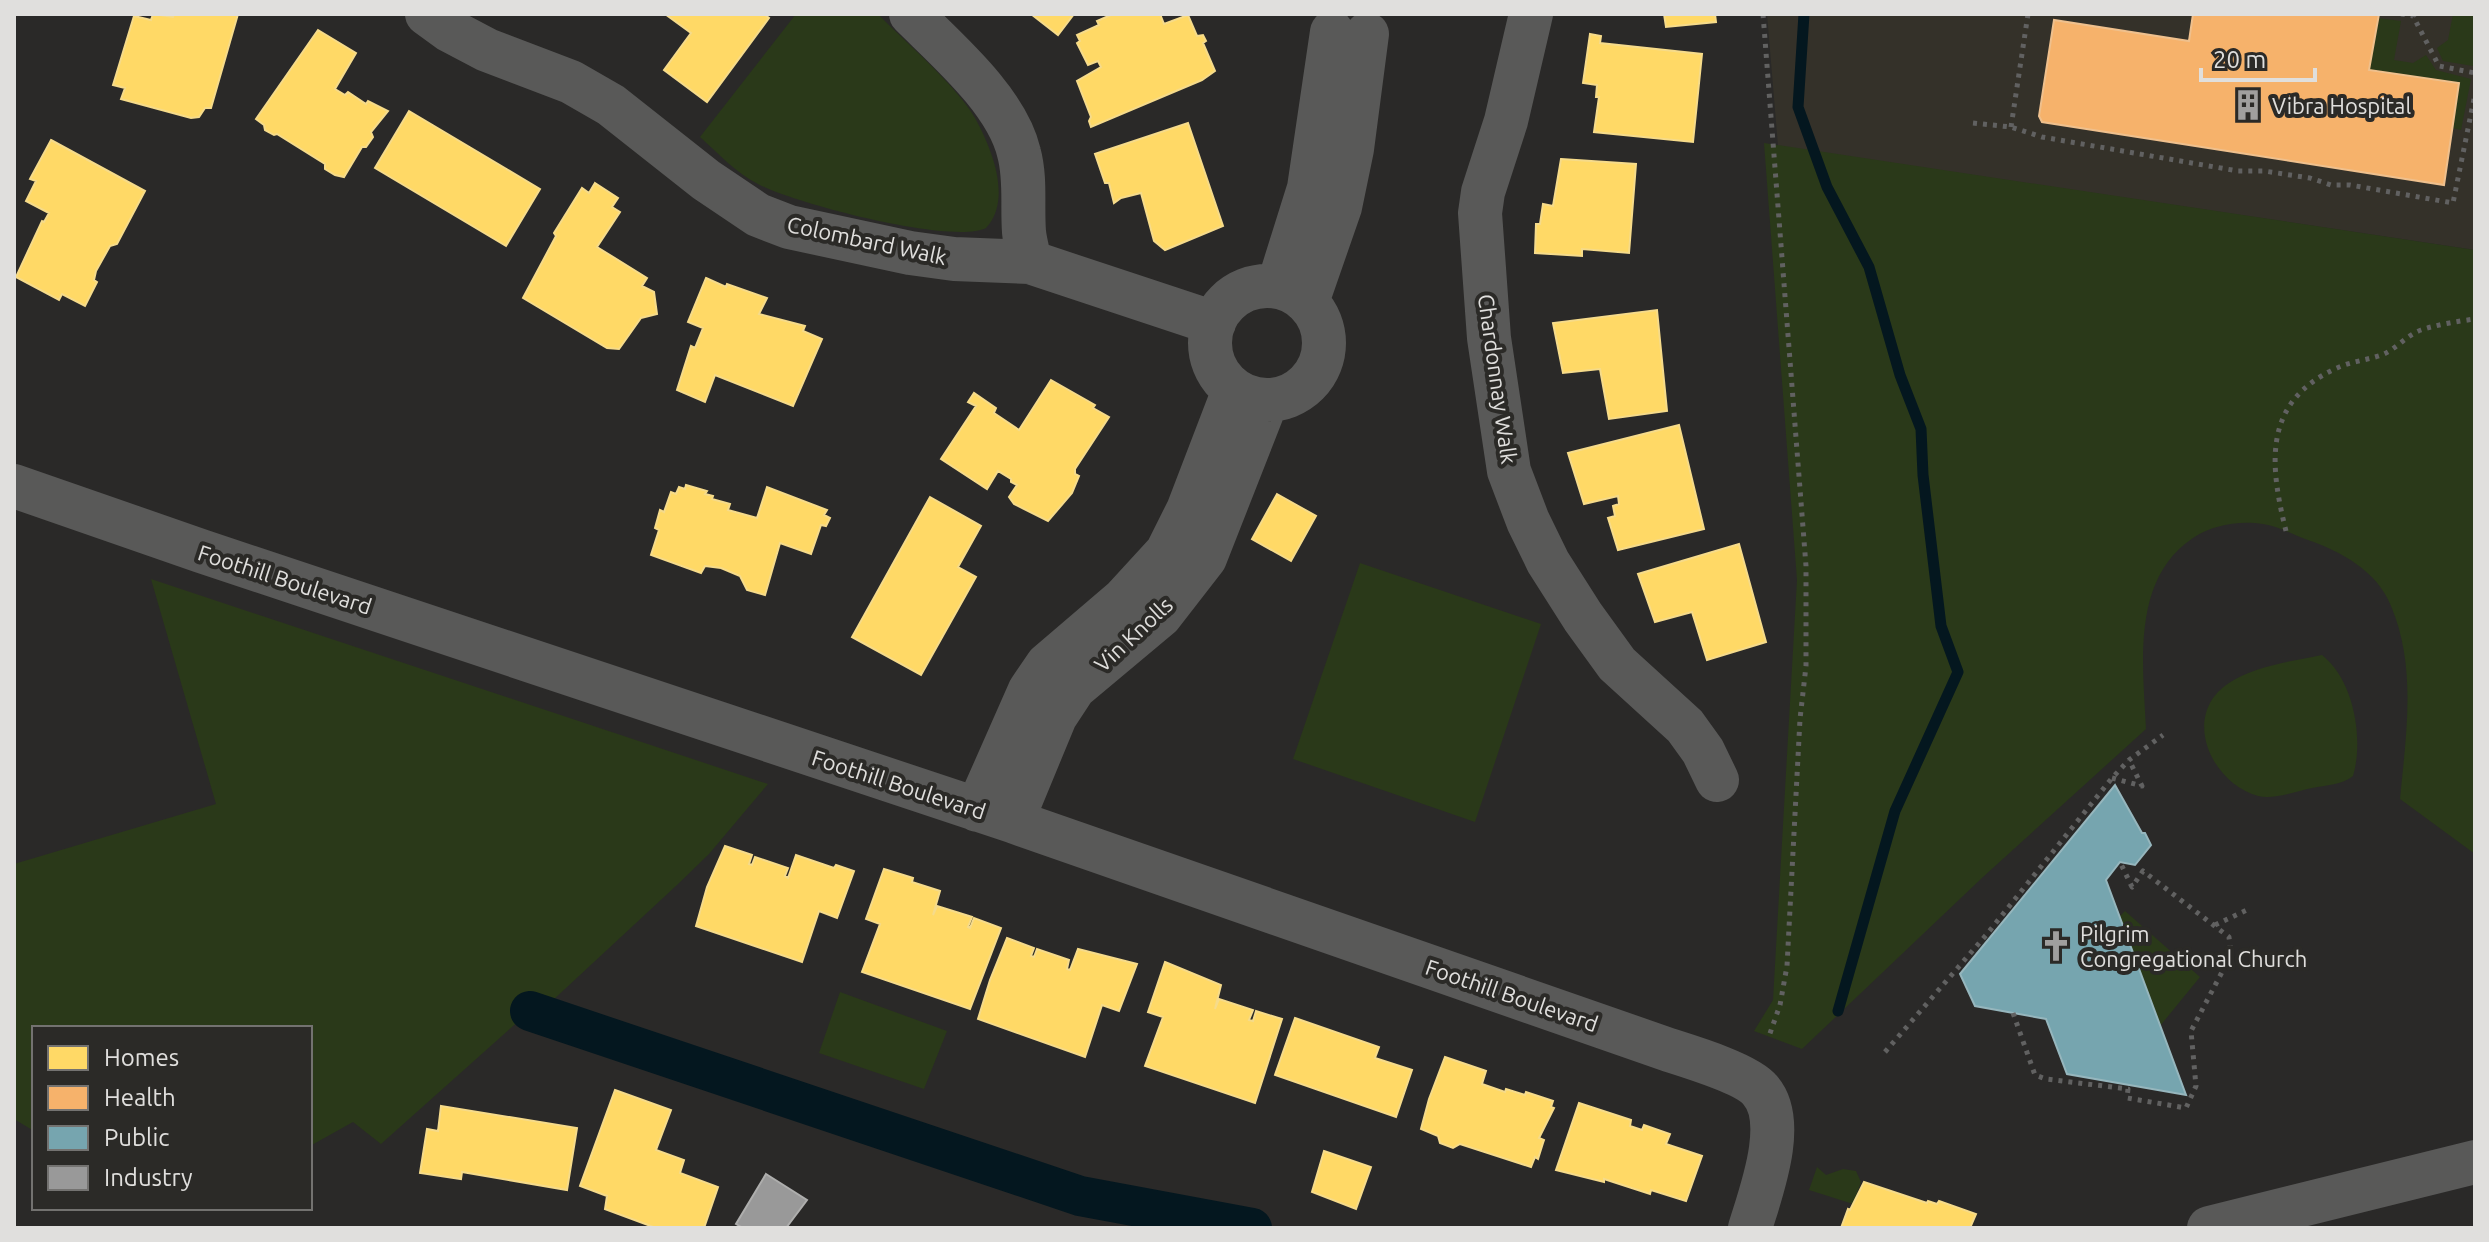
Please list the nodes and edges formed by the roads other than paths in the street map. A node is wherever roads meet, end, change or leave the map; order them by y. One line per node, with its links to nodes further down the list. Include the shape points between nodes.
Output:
1 (427, 14): 5 (street, Colombard Walk, via 487,50 571,82 611,105 758,215 789,227 910,253)
2 (911, 14): 5 (street, via 973,75 1019,150)
3 (1531, 14): 10 (street, Chardonnay Walk, via 1480,213 1489,338 1509,471 1548,562 1583,617 1617,664 1685,726)
4 (1351, 23): 6 (street, via 1352,149 1340,207)
5 (1030, 262): 7 (street, Colombard Walk)
6 (1292, 294): 7 (street, via 1261,286 1246,290 1221,309); 8 (street, via 1319,318 1323,356 1316,373 1286,397)
7 (1214, 323): 8 (street, via 1210,342 1221,377)
8 (1250, 395): 11 (street, Vin Knolls, via 1167,552 1123,600 1047,665 1030,690)
9 (14, 486): 11 (street, Foothill Boulevard)
10 (1717, 780)
11 (994, 815): 13 (street, Foothill Boulevard, via 1747,1080 1771,1106 1774,1127)
12 (2475, 1162): 14 (street)
13 (1750, 1228)
14 (2209, 1228)

